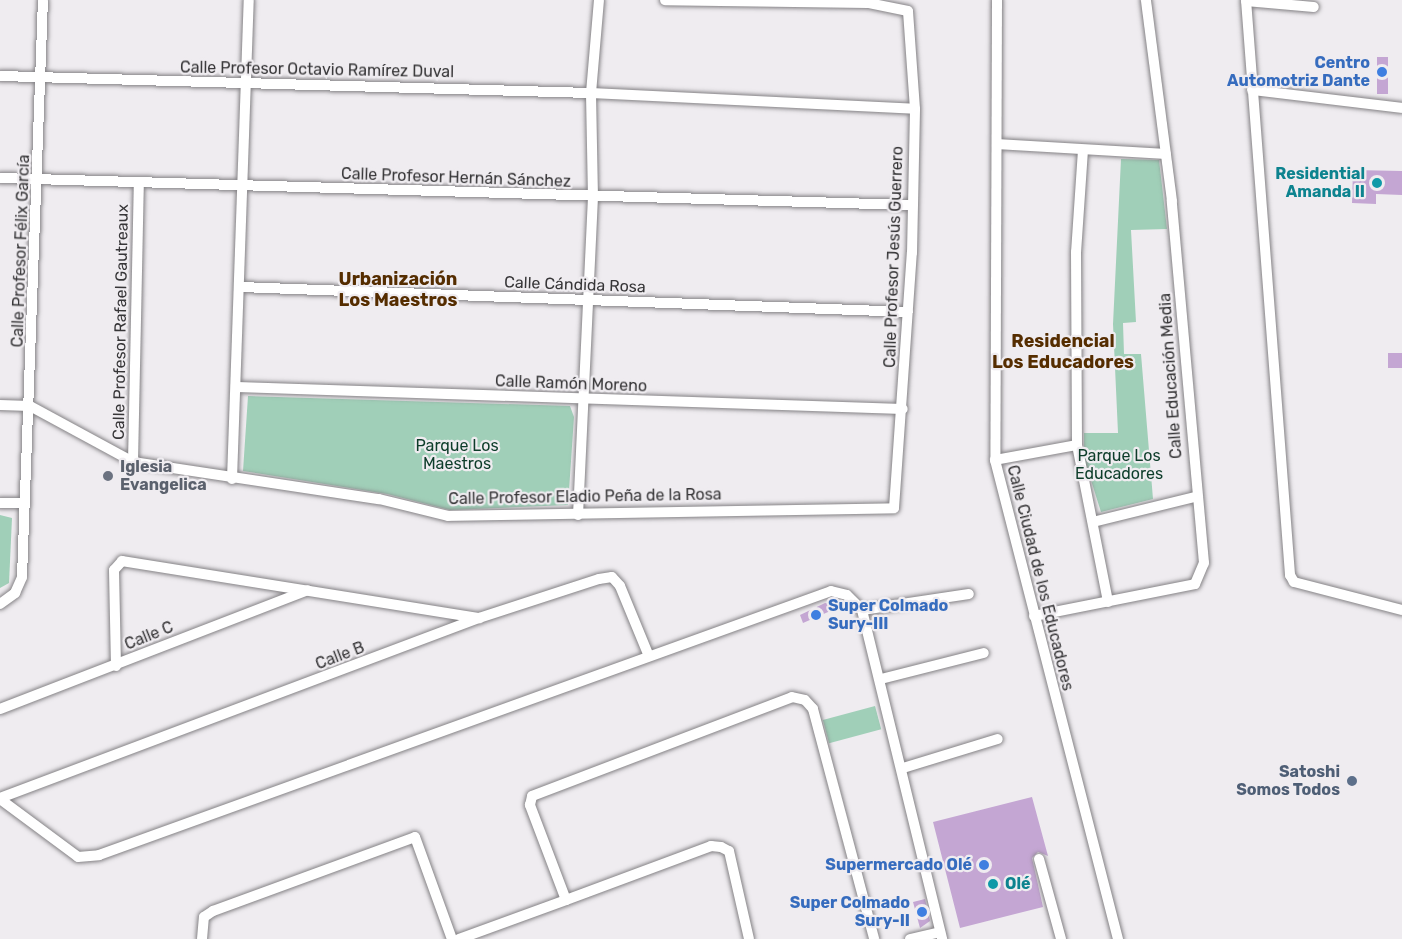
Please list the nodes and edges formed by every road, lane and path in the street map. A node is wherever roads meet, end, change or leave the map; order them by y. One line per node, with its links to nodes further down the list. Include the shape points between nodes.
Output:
1 (44, 0): 10 (street, Calle Profesor Félix García)
2 (249, 0): 11 (street)
3 (599, 0): 13 (street)
4 (665, 0): 15 (street, Calle Profesor Jesús Guerrero, via 868,3 908,11)
5 (997, 0): 16 (street, Calle Ciudad de los Educadores)
6 (1146, 0): 18 (street, Calle Educación Media)
7 (1246, 0): 8 (street); 12 (street)
8 (1314, 7)
9 (0, 75): 10 (street, Calle Profesor Octavio Ramírez Duval)
10 (42, 77): 11 (street, Calle Profesor Octavio Ramírez Duval); 20 (street, Calle Profesor Félix García)
11 (247, 84): 13 (street, Calle Profesor Octavio Ramírez Duval); 22 (street)
12 (1252, 90): 14 (street); 48 (street, via 1290,575 1294,582)
13 (591, 93): 15 (street, Calle Profesor Octavio Ramírez Duval); 23 (street)
14 (1402, 108)
15 (915, 109): 24 (street, Calle Profesor Jesús Guerrero)
16 (997, 144): 17 (street); 34 (street, Calle Ciudad de los Educadores)
17 (1083, 150): 18 (street); 33 (street, via 1076,252)
18 (1166, 154): 37 (street, Calle Educación Media)
19 (0, 178): 20 (street, Calle Profesor Hernán Sánchez)
20 (39, 181): 21 (street, Calle Profesor Hernán Sánchez); 31 (street, Calle Profesor Félix García)
21 (139, 183): 22 (street, Calle Profesor Hernán Sánchez); 35 (street, Calle Profesor Rafael Gautreaux)
22 (243, 186): 23 (street, Calle Profesor Hernán Sánchez); 25 (street)
23 (593, 198): 24 (street, Calle Profesor Hernán Sánchez); 26 (street)
24 (910, 205): 27 (street, Calle Profesor Jesús Guerrero)
25 (240, 287): 26 (street, Calle Cándida Rosa); 28 (street)
26 (590, 301): 27 (street, Calle Cándida Rosa); 29 (street)
27 (908, 312): 32 (street, Calle Profesor Jesús Guerrero)
28 (237, 387): 29 (street, Calle Ramón Moreno); 36 (street)
29 (583, 400): 32 (street, Calle Ramón Moreno); 41 (street)
30 (0, 405): 31 (street, Calle Profesor Eladio Peña de la Rosa)
31 (30, 406): 35 (street, Calle Profesor Eladio Peña de la Rosa); 39 (street, Calle Profesor Félix García)
32 (903, 409): 40 (street, Calle Profesor Jesús Guerrero)
33 (1077, 445): 34 (street); 42 (street)
34 (995, 460): 49 (street, Calle Ciudad de los Educadores)
35 (133, 462): 36 (street, Calle Profesor Eladio Peña de la Rosa)
36 (232, 478): 41 (street, Calle Profesor Eladio Peña de la Rosa, via 380,499 448,516)
37 (1195, 497): 42 (street); 45 (street, Calle Educación Media, via 1204,563 1201,578 1195,584)
38 (0, 503): 39 (street)
39 (25, 503): 46 (street, Calle Profesor Félix García, via 22,577 15,592)
40 (898, 503): 41 (street, Calle Profesor Eladio Peña de la Rosa, via 890,510)
41 (578, 515)
42 (1093, 522): 45 (street)
43 (308, 589): 50 (street); 53 (street, Calle C); 53 (street, via 122,561 114,570)
44 (969, 594): 47 (street)
45 (1108, 602): 49 (street, Calle Educación Media)
46 (0, 604)
47 (862, 610): 52 (street, via 847,595 831,591); 54 (street)
48 (1402, 610)
49 (1034, 616): 69 (street, Calle Ciudad de los Educadores)
50 (479, 618): 52 (street, Calle B, via 612,577); 58 (street, Calle B)
51 (984, 653): 54 (street)
52 (648, 654): 58 (street, via 99,855 78,857)
53 (116, 666): 55 (street, Calle C)
54 (881, 679): 57 (street)
55 (0, 709)
56 (998, 739): 57 (street)
57 (903, 768): 61 (street)
58 (0, 798)
59 (1039, 859): 68 (street)
60 (566, 900): 64 (street); 65 (street, via 711,846 721,847 729,851); 66 (street, via 531,805 532,796 792,697 805,700 813,709)
61 (941, 936): 67 (street)
62 (202, 939): 63 (street, via 204,917 213,911 415,837)
63 (452, 939)
64 (459, 939)
65 (749, 939)
66 (874, 939)
67 (910, 939)
68 (1061, 939)
69 (1118, 939)

